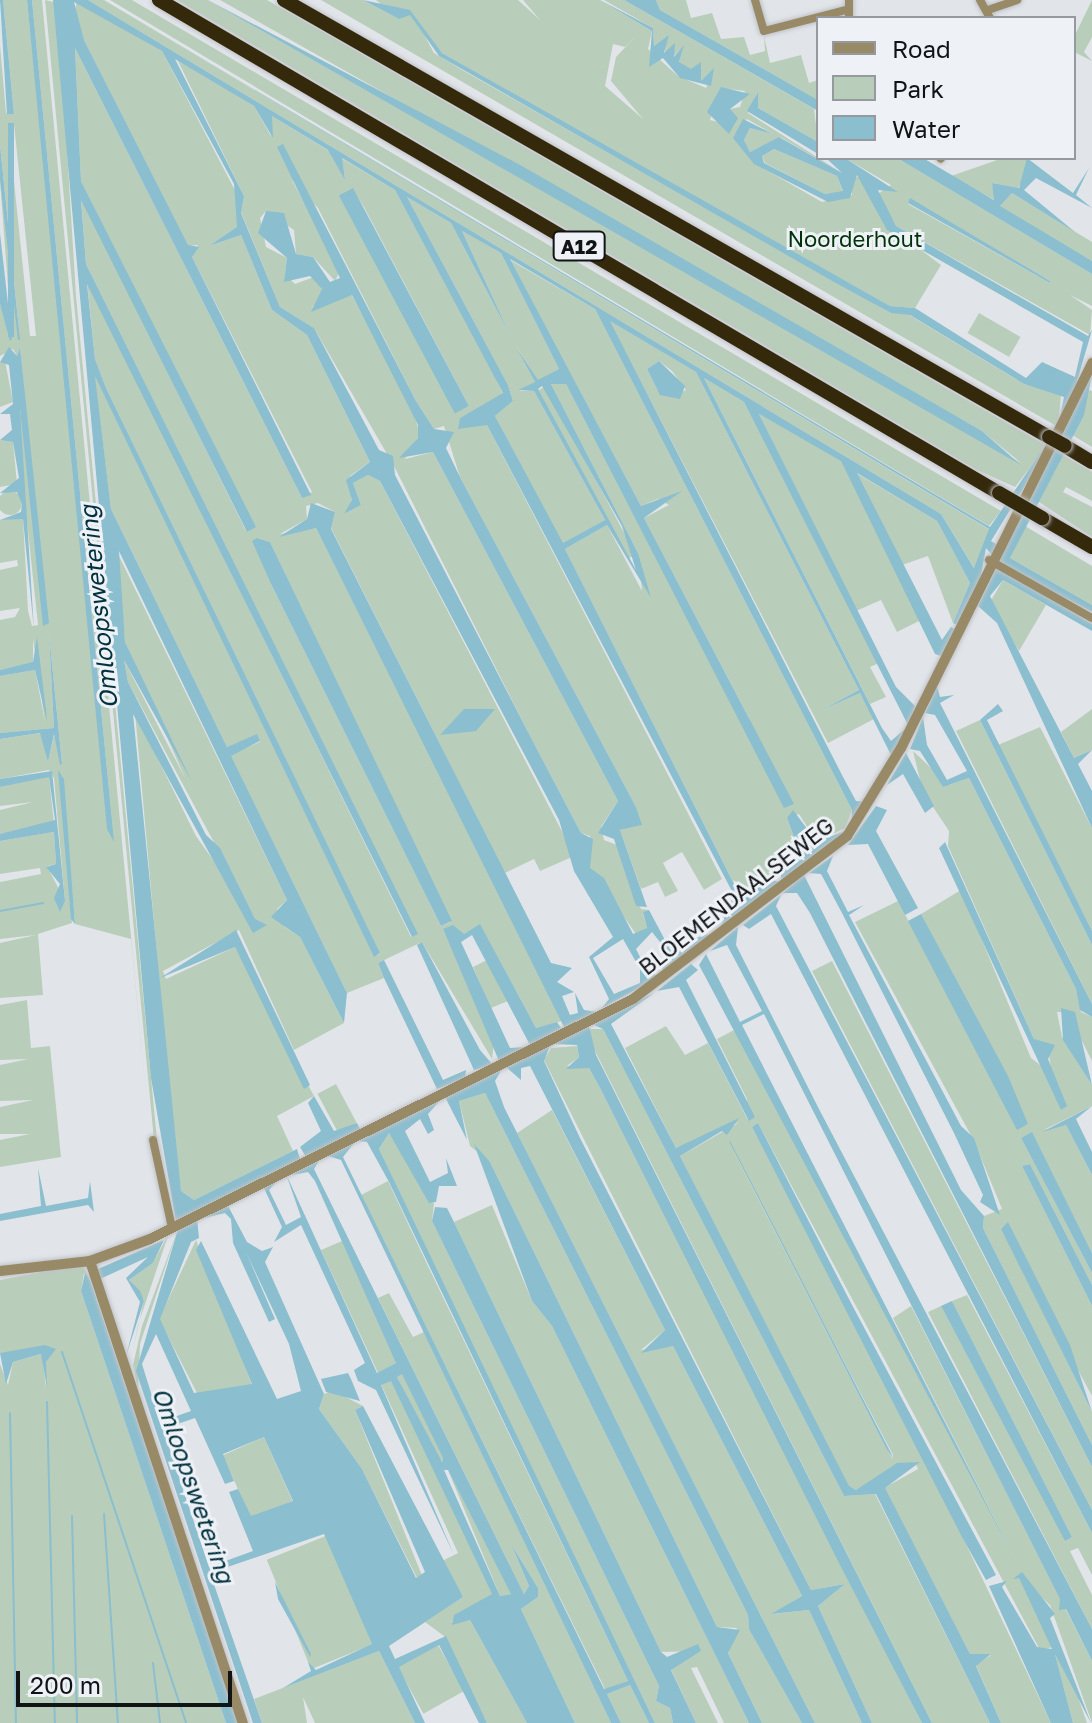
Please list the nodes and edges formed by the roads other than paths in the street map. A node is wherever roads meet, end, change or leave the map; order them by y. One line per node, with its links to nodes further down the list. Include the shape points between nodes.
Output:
1 (159, 0): 12 (highway, A12, bridge)
2 (284, 0): 11 (highway, bridge)
3 (755, 0): 9 (street, via 764,31)
4 (849, 0): 7 (street)
5 (980, 0): 8 (street)
6 (1017, 0): 8 (street)
7 (848, 14)
8 (989, 14)
9 (816, 20)
10 (1092, 363): 13 (street, BLOEMENDAALSEWEG, via 1071,418)
11 (1092, 462)
12 (1092, 547)
13 (993, 553): 14 (street); 16 (street, BLOEMENDAALSEWEG, via 901,748 847,836 650,990)
14 (1092, 618)
15 (153, 1140): 16 (street)
16 (177, 1224): 17 (street, BLOEMENDAALSEWEG)
17 (90, 1261): 18 (street, BLOEMENDAALSEWEG); 19 (street)
18 (0, 1271)
19 (243, 1717)

